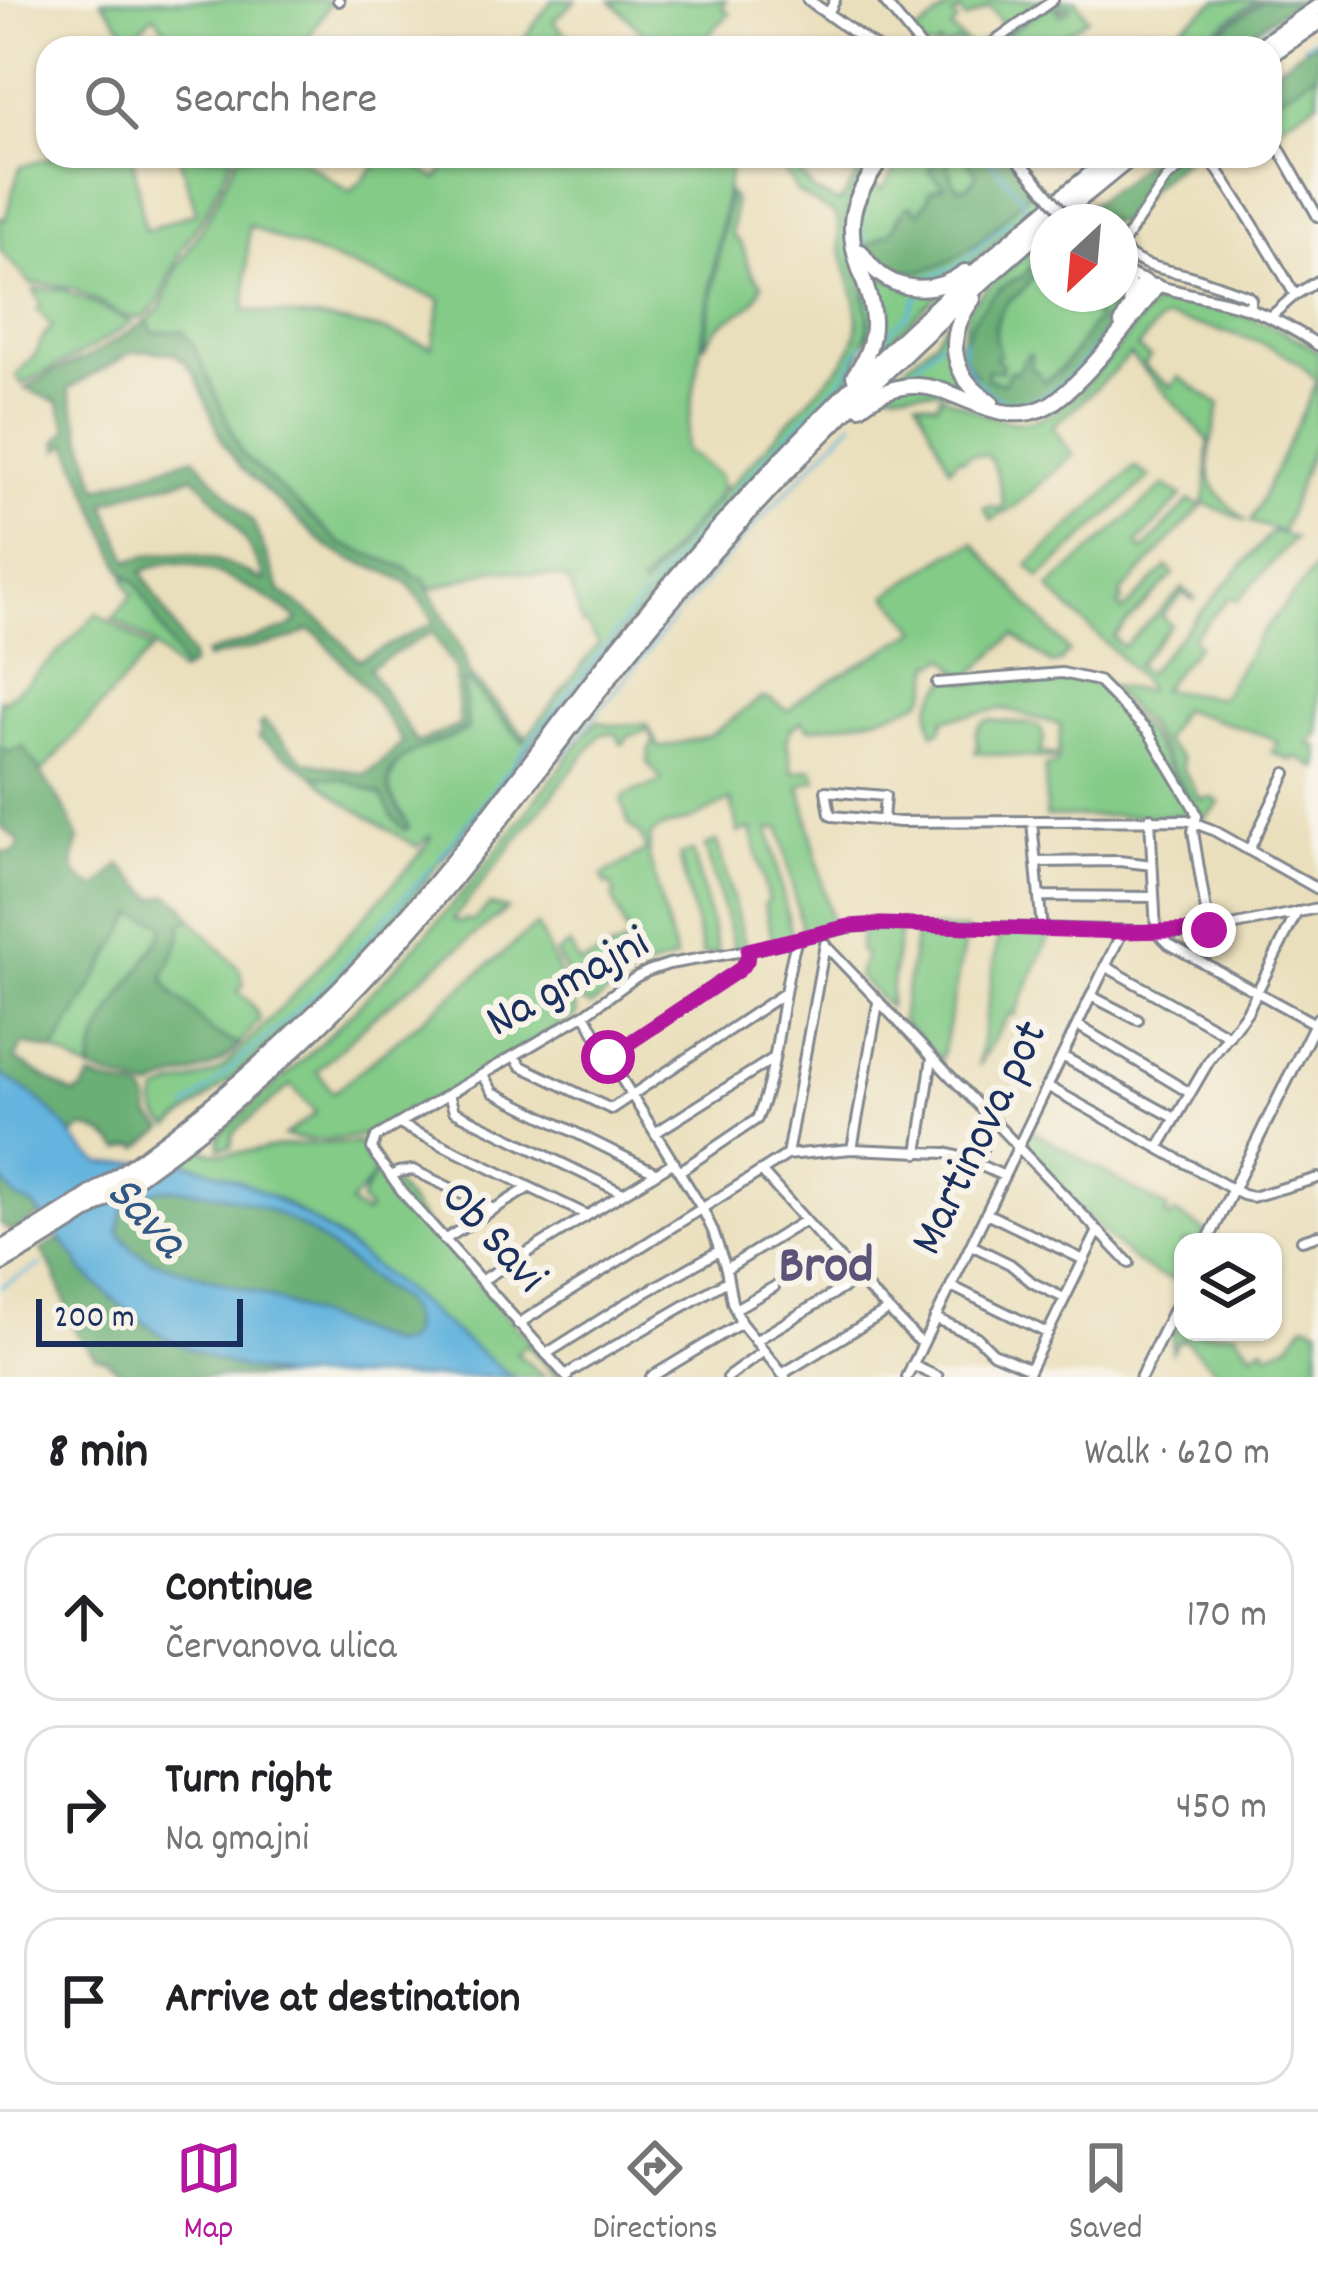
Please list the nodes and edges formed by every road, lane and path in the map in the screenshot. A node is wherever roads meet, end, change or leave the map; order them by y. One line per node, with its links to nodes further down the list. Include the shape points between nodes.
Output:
1 (808, 0): 6 (street)
2 (835, 0): 6 (street)
3 (883, 0): 9 (street)
4 (1053, 0): 10 (street)
5 (1318, 7): 11 (highway)
6 (828, 14): 8 (street)
7 (1318, 22): 12 (highway)
8 (859, 36)
9 (912, 36)
10 (1003, 36)
11 (1276, 36)
12 (1282, 47)
13 (1282, 153): 22 (street)
14 (877, 168): 23 (highway, via 856,204)
15 (1026, 168): 20 (street, bridge)
16 (1100, 168): 25 (highway)
17 (1118, 168): 21 (highway)
18 (1180, 168): 31 (street, via 1120,245 1148,265 1248,296)
19 (1216, 168): 29 (street)
20 (1056, 204)
21 (1074, 204)
22 (1318, 217)
23 (854, 237): 25 (highway, via 877,273 916,289); 38 (highway, via 872,304 871,340 861,367)
24 (1030, 237): 25 (highway)
25 (1009, 250): 36 (highway, via 1000,274 968,305 955,345 972,389); 37 (highway); 38 (highway, via 906,335)
26 (1138, 279): 28 (street)
27 (1318, 281): 29 (street)
28 (1150, 285): 30 (highway); 31 (street); 34 (highway)
29 (1295, 295): 33 (street)
30 (1138, 297)
31 (1249, 309): 33 (street)
32 (1127, 312): 34 (highway)
33 (1270, 317): 35 (street)
34 (1110, 343): 36 (highway, via 1060,398)
35 (1318, 345)
36 (1012, 412): 37 (highway, via 913,385 875,396)
37 (831, 426): 85 (highway, via 658,616 398,944 288,1055)
38 (810, 430): 85 (highway, via 640,620 389,936)
39 (938, 683): 44 (street, via 1062,673 1098,681 1149,733)
40 (1286, 773): 45 (street)
41 (1150, 818): 43 (street); 44 (street); 47 (street)
42 (883, 820): 42 (street, via 885,796 826,791 832,816); 43 (street)
43 (1032, 821): 46 (street)
44 (1195, 822): 45 (street); 54 (street)
45 (1250, 850): 48 (street)
46 (1037, 862): 47 (street); 49 (street)
47 (1152, 865): 50 (street)
48 (1318, 889)
49 (1040, 896): 50 (street); 53 (street)
50 (1154, 898): 57 (street)
51 (1318, 908): 52 (street, Na gmajni)
52 (1297, 912): 54 (street, Na gmajni); 62 (street)
53 (1042, 930): 55 (street, Na gmajni, via 881,924); 56 (street, Na gmajni)
54 (1209, 930): 57 (street, Na gmajni)
55 (824, 932): 58 (street, Na gmajni); 59 (street)
56 (1122, 932): 57 (street, Na gmajni); 61 (street, Martinova pot)
57 (1156, 932): 62 (street)
58 (796, 939): 60 (street, Na gmajni); 63 (street)
59 (825, 945): 65 (street); 91 (street)
60 (748, 950): 66 (street, Na gmajni, via 648,971); 73 (street, via 739,970)
61 (1105, 966): 64 (street, Martinova pot); 70 (street)
62 (1256, 993): 68 (street); 70 (street)
63 (783, 994): 75 (street); 80 (street)
64 (1091, 996): 67 (street); 69 (street, Martinova pot)
65 (878, 1001): 74 (street); 89 (street)
66 (585, 1014): 71 (street, Na gmajni); 73 (street)
67 (1138, 1020)
68 (1316, 1021): 100 (street)
69 (1077, 1025): 72 (street, Martinova pot); 78 (street)
70 (1229, 1036): 78 (street)
71 (514, 1056): 76 (street, Na gmajni); 80 (street, via 611,1109)
72 (1062, 1056): 77 (street, Martinova pot); 82 (street)
73 (608, 1057): 80 (street)
74 (932, 1057): 81 (street); 90 (street)
75 (774, 1058): 84 (street); 93 (street, via 757,1119)
76 (482, 1075): 79 (street, Na gmajni); 95 (street, via 493,1092)
77 (1047, 1086): 87 (street, Martinova pot); 88 (street)
78 (1190, 1093): 82 (street)
79 (449, 1095): 83 (street, Na gmajni); 101 (street, via 454,1111)
80 (632, 1096): 84 (street)
81 (990, 1118): 87 (street); 92 (street)
82 (1175, 1118): 88 (street)
83 (400, 1124): 86 (street, Na gmajni); 99 (street)
84 (655, 1133): 93 (street)
85 (186, 1134): 112 (highway)
86 (372, 1142): 96 (street, Ob Savi)
87 (1018, 1147): 97 (street, Martinova pot); 107 (street)
88 (1159, 1147): 100 (street)
89 (852, 1150): 90 (street); 91 (street)
90 (918, 1153): 92 (street)
91 (787, 1155): 94 (street)
92 (977, 1165): 97 (street)
93 (677, 1166): 95 (street); 103 (street)
94 (760, 1171): 103 (street); 106 (street)
95 (657, 1173): 101 (street)
96 (391, 1177): 102 (street, via 413,1170); 110 (street, Ob Savi)
97 (1004, 1177): 104 (street, Martinova pot)
98 (1318, 1178): 100 (street, via 1252,1197)
99 (530, 1187): 102 (street); 105 (street)
100 (1233, 1190): 108 (street)
101 (624, 1193): 105 (street)
102 (492, 1208): 110 (street)
103 (703, 1210): 115 (street); 131 (street)
104 (986, 1213): 113 (street, Martinova pot); 116 (street)
105 (588, 1216): 121 (street)
106 (804, 1221): 119 (street); 120 (street)
107 (1098, 1231): 116 (street); 117 (street)
108 (1212, 1233)
109 (1318, 1235): 111 (street)
110 (444, 1240): 121 (street, Ob Savi)
111 (1302, 1240)
112 (21, 1245): 114 (highway); 118 (highway)
113 (971, 1245): 123 (street, Martinova pot); 125 (street)
114 (0, 1250)
115 (719, 1250): 119 (street); 136 (street)
116 (1084, 1260): 125 (street)
117 (1129, 1263)
118 (0, 1264)
119 (726, 1269): 122 (street)
120 (858, 1279): 127 (street); 133 (street)
121 (481, 1281): 131 (street, Ob Savi)
122 (727, 1281): 126 (street); 140 (street)
123 (951, 1286): 129 (street, Martinova pot); 132 (street)
124 (774, 1287): 126 (street)
125 (1064, 1298): 132 (street)
126 (735, 1309): 130 (street)
127 (888, 1310): 134 (street); 139 (street)
128 (1174, 1310): 145 (street)
129 (935, 1318): 134 (street, Martinova pot); 138 (street)
130 (741, 1323): 133 (street); 141 (street)
131 (518, 1324): 136 (street, Ob Savi)
132 (1047, 1333): 138 (street)
133 (755, 1341): 135 (street)
134 (923, 1342): 137 (street, Martinova pot)
135 (764, 1352): 139 (street); 142 (street)
136 (546, 1354): 140 (street, Ob Savi)
137 (912, 1365): 143 (street, Martinova pot); 144 (street)
138 (1028, 1373)
139 (784, 1375)
140 (566, 1376)
141 (651, 1377)
142 (728, 1377)
143 (907, 1377)
144 (938, 1377)
145 (1141, 1377)

